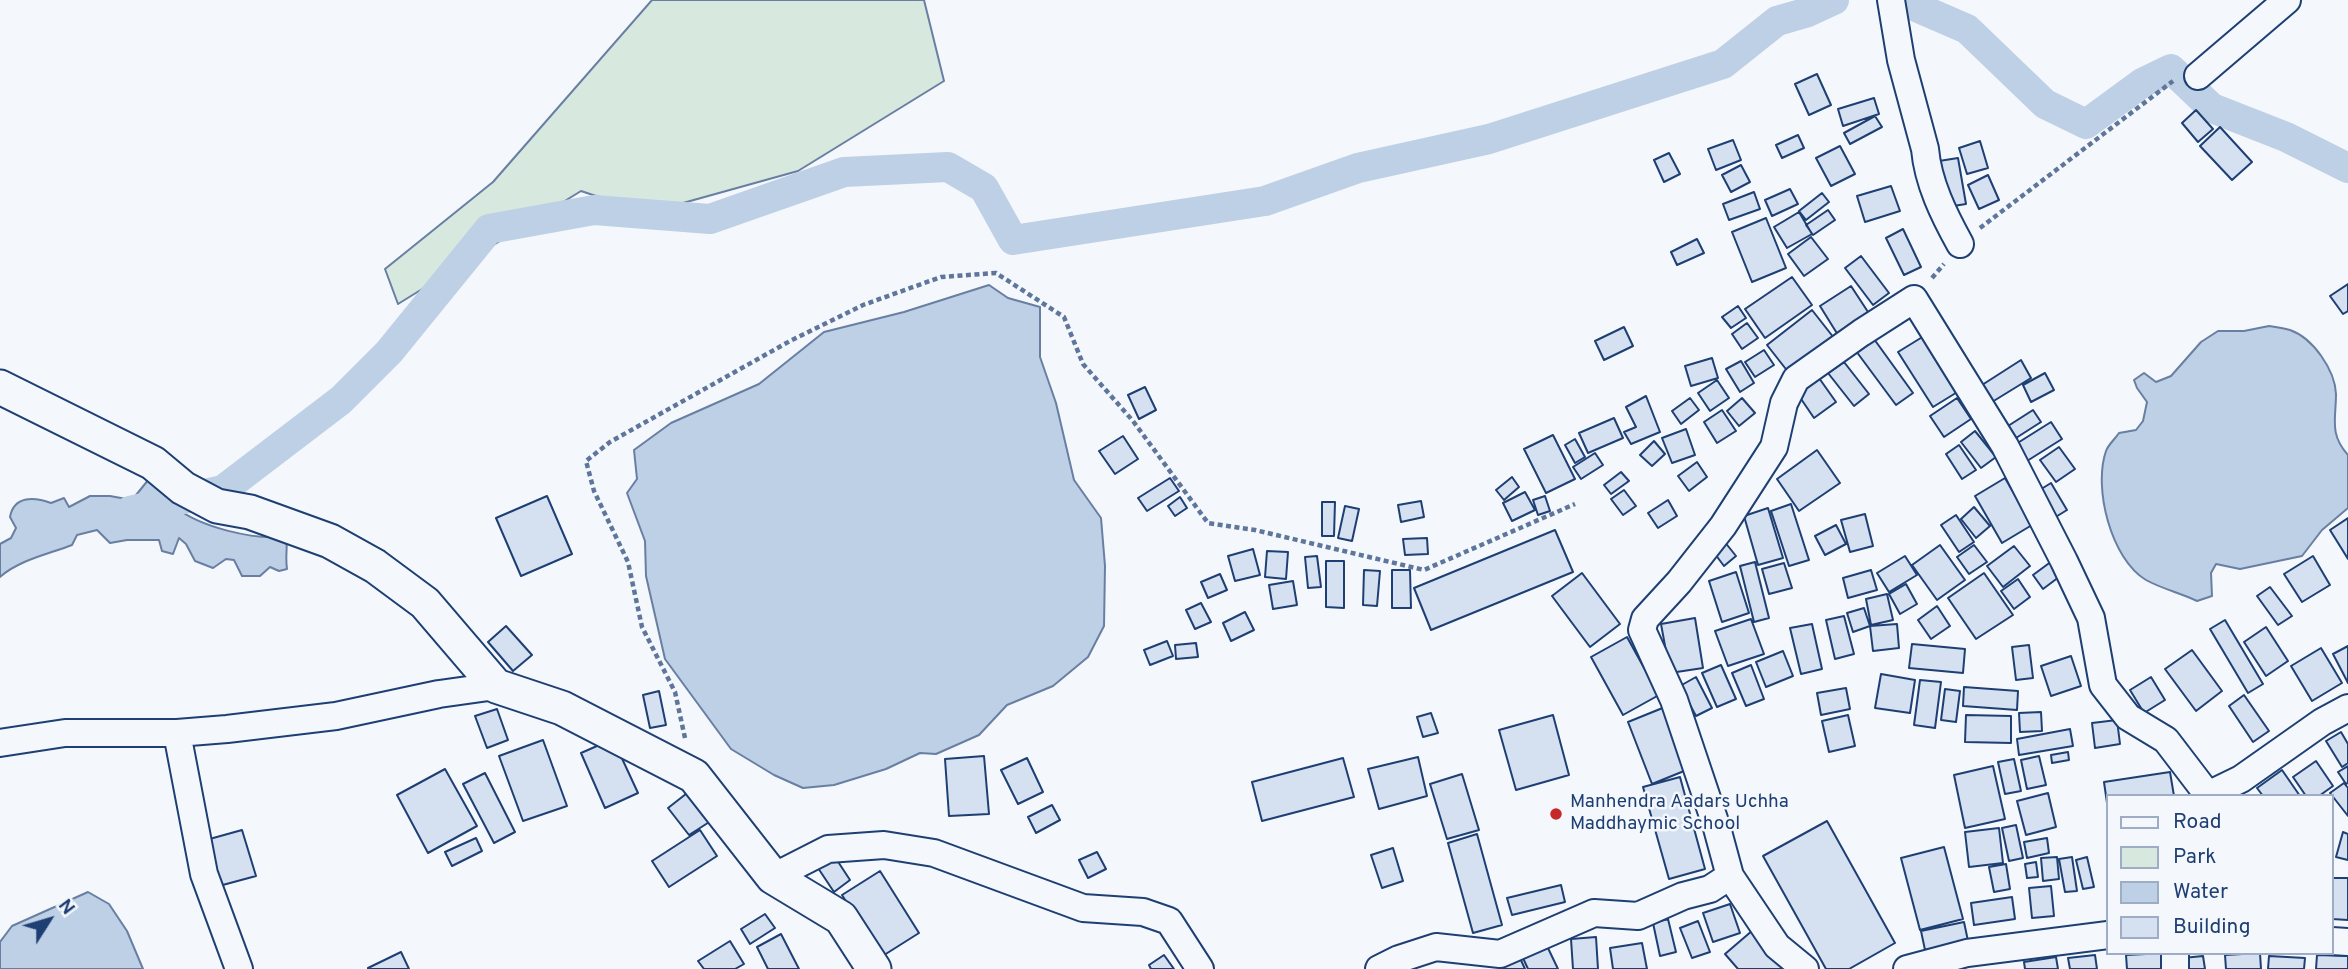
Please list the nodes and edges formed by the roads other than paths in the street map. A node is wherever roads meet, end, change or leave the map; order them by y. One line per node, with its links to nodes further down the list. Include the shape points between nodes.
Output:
1 (1891, 0): 4 (street, via 1927,166 1940,208)
2 (2287, 0): 3 (street)
3 (2186, 78)
4 (1960, 244)
5 (0, 387): 6 (street, via 153,463 183,488 217,506 250,512 330,541 375,566 425,603)
6 (496, 686): 8 (street, via 336,716); 13 (street, via 562,708 694,776)
7 (2348, 708): 11 (street, via 2241,779)
8 (177, 733): 9 (street, via 65,733); 15 (street, via 204,874)
9 (0, 743)
10 (2207, 794): 12 (street, via 2166,740 2128,717 2103,685 2091,618 2064,561 2005,446 1914,299 1797,379 1784,403 1774,447 1723,526 1645,619 1642,630 1674,700)
11 (2210, 794)
12 (1730, 876): 18 (street, via 1710,889 1638,916 1594,913 1500,954 1436,947); 19 (street, via 1777,946)
13 (773, 877): 16 (street, via 841,919); 17 (street, via 828,849 884,845 934,853 1083,908 1143,912 1170,921)
14 (2106, 935): 20 (street, via 1967,953)
15 (239, 969)
16 (874, 969)
17 (1200, 969)
18 (1379, 969)
19 (1805, 969)
20 (1907, 969)

